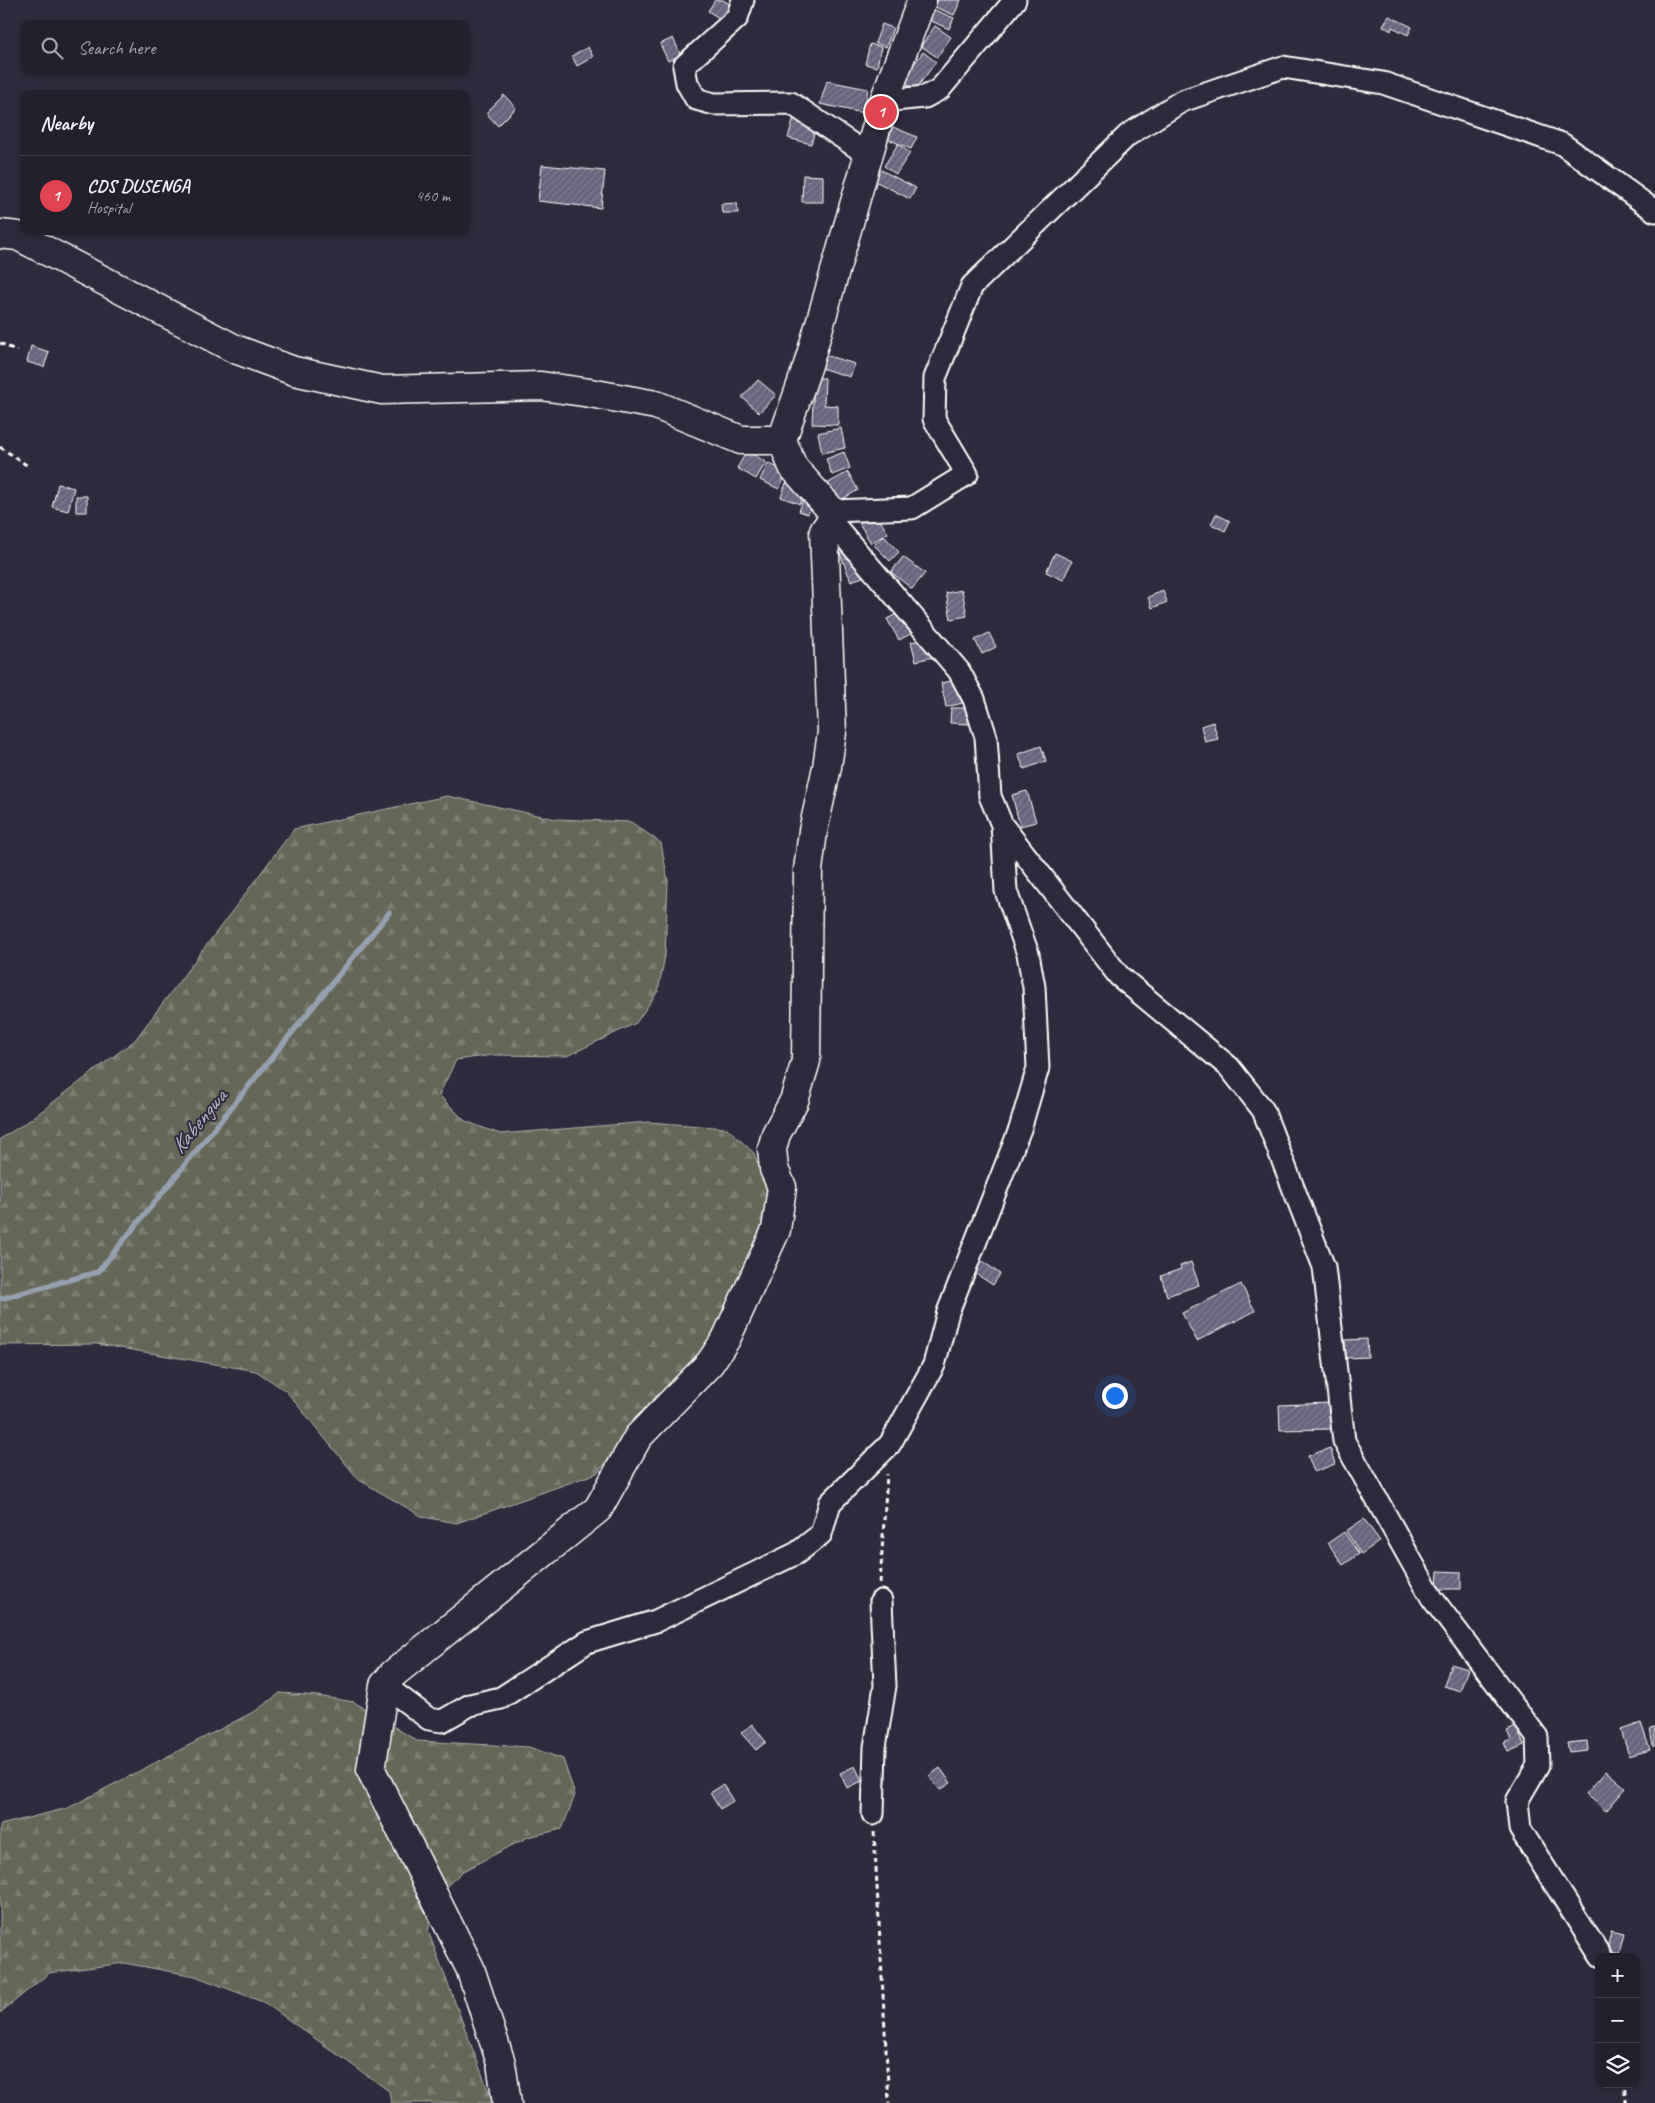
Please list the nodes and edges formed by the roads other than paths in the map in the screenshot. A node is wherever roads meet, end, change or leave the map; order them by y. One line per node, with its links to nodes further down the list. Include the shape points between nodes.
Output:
1 (743, 0): 5 (street, via 737,18 684,66 687,83 696,99 714,104 791,103)
2 (922, 0): 4 (street)
3 (1015, 0): 4 (street, via 940,89 925,97)
4 (884, 101): 5 (street)
5 (868, 155): 8 (street, via 808,365)
6 (1655, 211): 9 (street, via 1562,144 1383,83 1283,67 1182,101 1128,136 972,286 934,386 934,419 967,474 912,508)
7 (0, 234): 8 (street, via 18,236 234,349 294,371 382,390 540,386 590,393 656,405 741,440)
8 (782, 440): 9 (street, via 793,466)
9 (832, 516): 10 (street, via 959,671 974,699 986,737 990,796); 12 (street, via 824,531 832,732 808,870 806,1061 794,1101 776,1134 772,1149 774,1169 782,1187 776,1230 726,1339 710,1363 638,1437 598,1509 392,1674)
10 (1002, 825): 12 (street, via 1006,891 1028,954 1034,987 1038,1068 1020,1129 948,1312 934,1365 890,1444 830,1503 821,1534 798,1553 656,1622 587,1642 502,1698 470,1705 442,1720 429,1719); 14 (street, via 1119,976 1229,1067 1263,1110 1324,1267 1344,1441 1432,1598 1537,1737 1538,1765 1517,1801 1520,1829)
11 (880, 1601): 13 (street, via 885,1686 875,1747)
12 (384, 1685): 15 (street, via 371,1770 470,1968 502,2063)
13 (873, 1814)
14 (1599, 1953)
15 (507, 2103)

